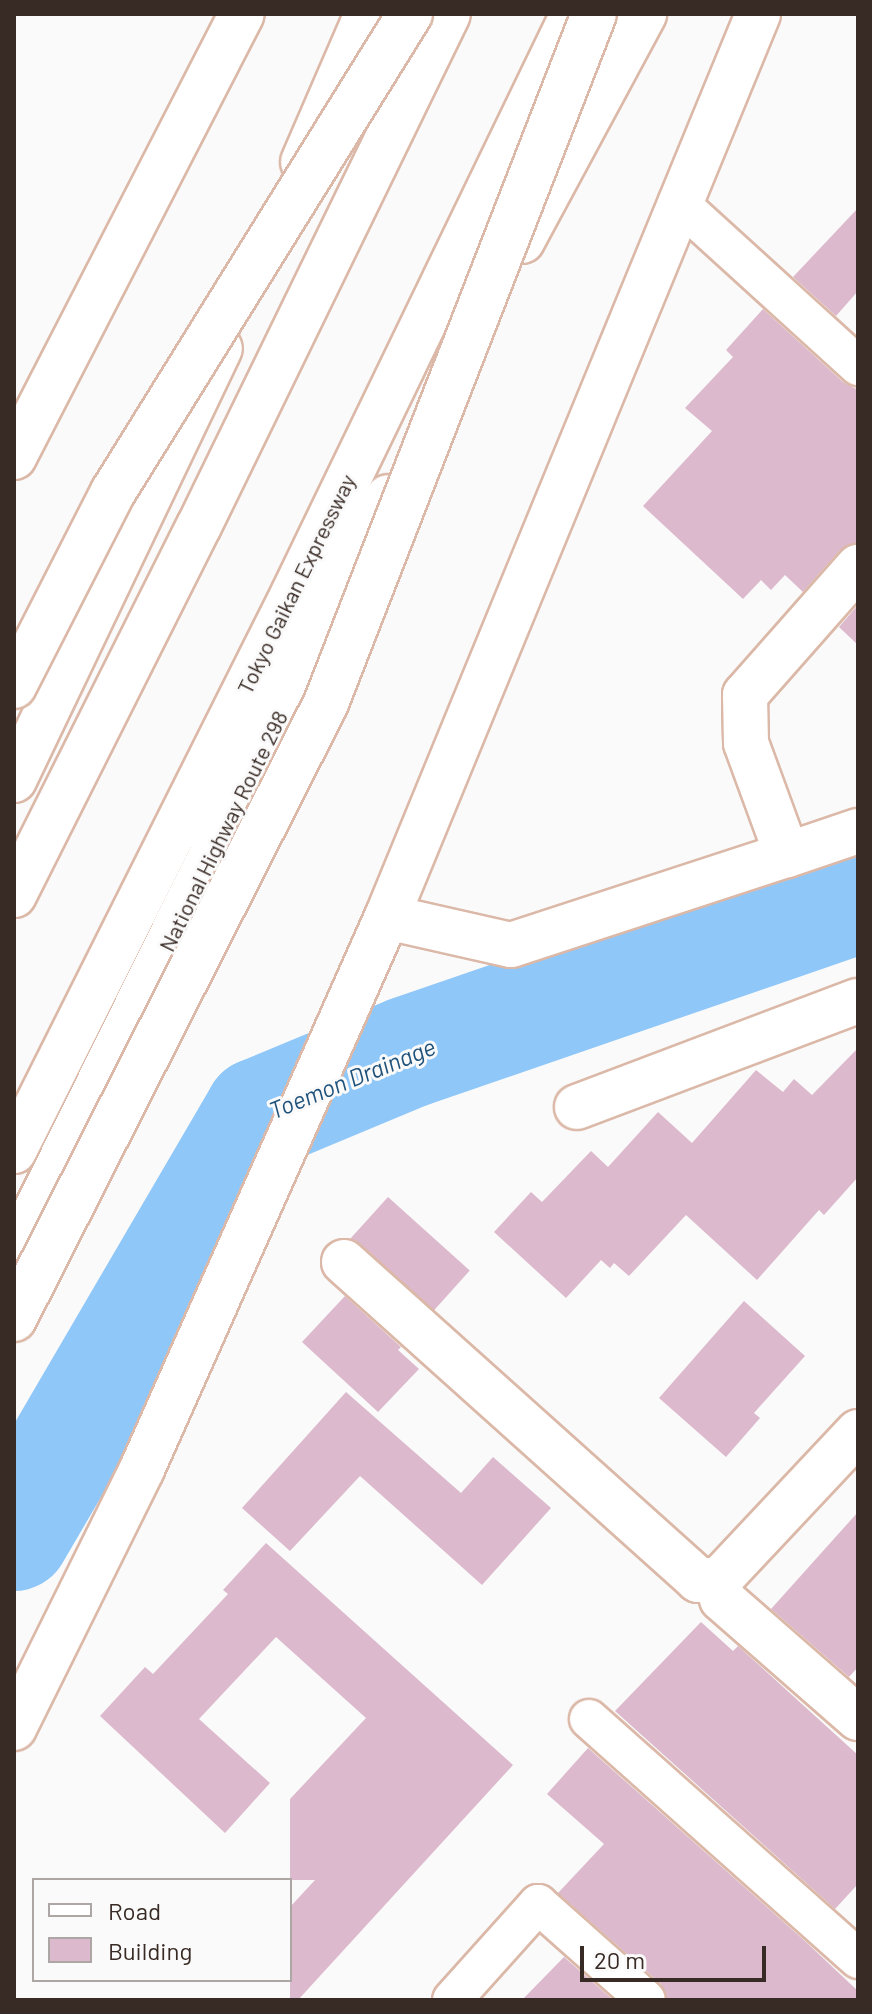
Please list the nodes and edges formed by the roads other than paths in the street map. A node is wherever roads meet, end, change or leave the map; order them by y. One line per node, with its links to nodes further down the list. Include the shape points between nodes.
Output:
1 (242, 14): 11 (main road)
2 (367, 14): 14 (main road, via 241,305)
3 (410, 14): 13 (main road, bridge, via 113,492)
4 (448, 14): 17 (main road)
5 (573, 14): 21 (main road, Tokyo Gaikan Expressway, via 300,579)
6 (594, 14): 24 (main road, bridge, via 326,703)
7 (644, 14): 22 (main road, National Highway Route 298, via 433,407)
8 (758, 14): 9 (main road)
9 (678, 202): 10 (lane); 18 (main road)
10 (858, 366)
11 (14, 457)
12 (858, 567): 16 (main road, via 745,695 746,743)
13 (14, 686)
14 (14, 780)
15 (858, 831): 16 (main road)
16 (787, 855): 18 (main road, via 511,945)
17 (14, 895)
18 (387, 917): 29 (main road, via 142,1469)
19 (858, 1001): 20 (main road)
20 (577, 1107)
21 (14, 1151)
22 (14, 1255)
23 (344, 1262): 26 (main road, via 698,1580)
24 (14, 1319)
25 (858, 1432): 26 (main road)
26 (719, 1580): 27 (main road, via 722,1599)
27 (858, 1718)
28 (589, 1719): 30 (lane)
29 (14, 1728)
30 (858, 1959)
31 (452, 2000): 32 (lane, via 538,1904)
32 (646, 2000)

